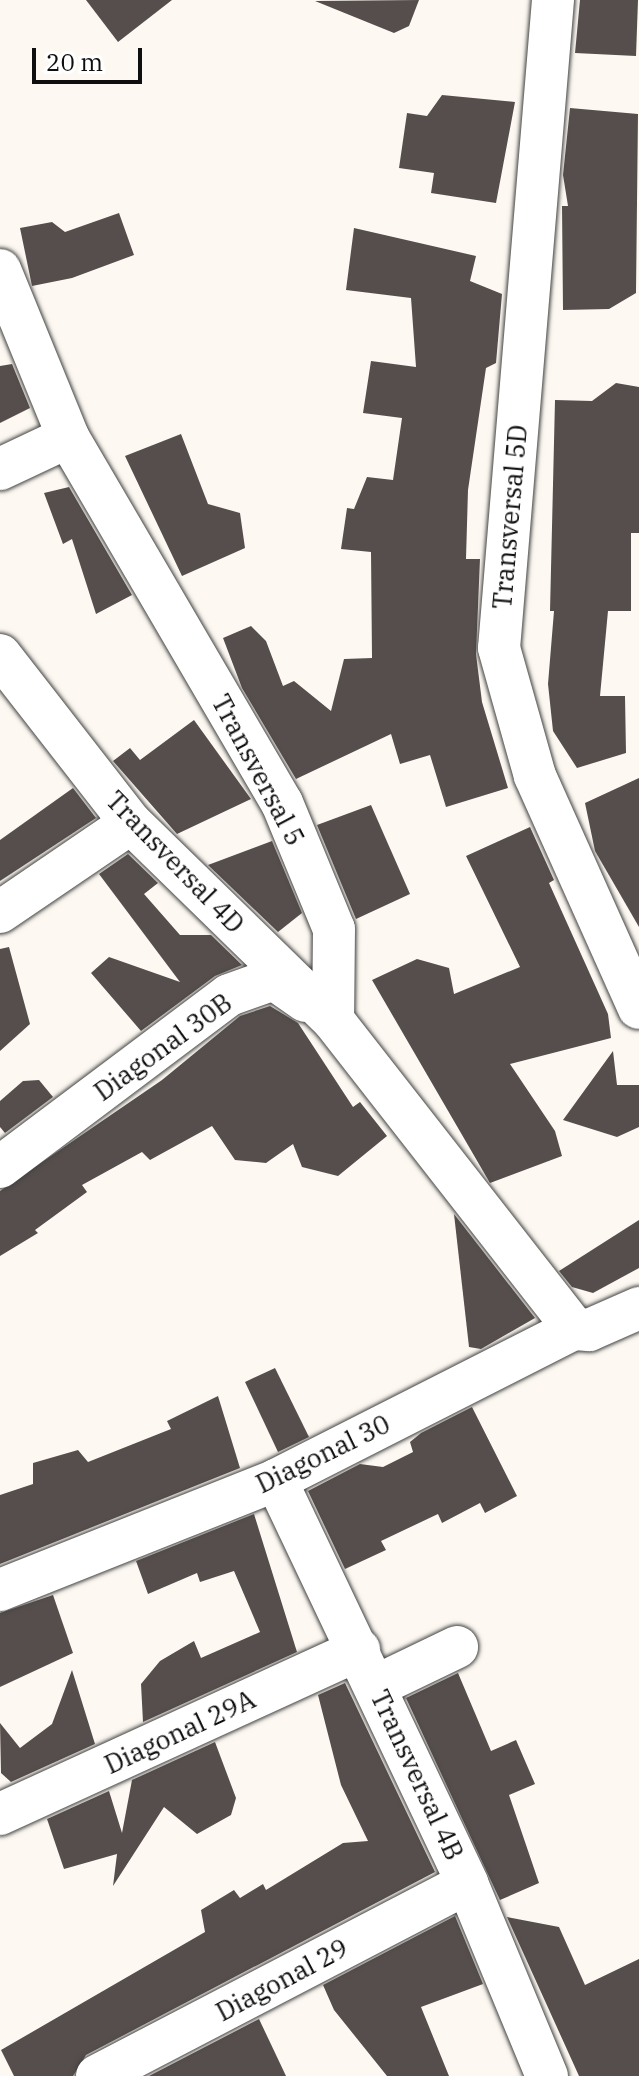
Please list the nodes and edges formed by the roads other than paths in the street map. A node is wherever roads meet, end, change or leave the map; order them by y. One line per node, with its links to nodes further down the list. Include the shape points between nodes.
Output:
1 (553, 0): 8 (street, Transversal 5D, via 499,648 535,776)
2 (0, 270): 3 (street, Transversal 5)
3 (68, 437): 4 (street); 9 (street, Transversal 5, via 282,803 334,929)
4 (0, 469)
5 (0, 655): 6 (street, Transversal 4D)
6 (131, 823): 7 (street); 9 (street, Transversal 4D)
7 (0, 912)
8 (639, 1008)
9 (333, 1020): 10 (street, Diagonal 30B, via 274,979 229,995); 12 (street)
10 (0, 1167)
11 (639, 1308): 12 (street, Diagonal 30, via 589,1330)
12 (574, 1329): 13 (street, Diagonal 30)
13 (276, 1480): 14 (street, Diagonal 30); 16 (street, Transversal 4B)
14 (0, 1590)
15 (457, 1647): 16 (street, Diagonal 29A)
16 (368, 1668): 17 (street, Diagonal 29A); 18 (street, Transversal 4B)
17 (0, 1814)
18 (467, 1883): 19 (street, Diagonal 29); 20 (street, Transversal 4B)
19 (97, 2076)
20 (547, 2076)

